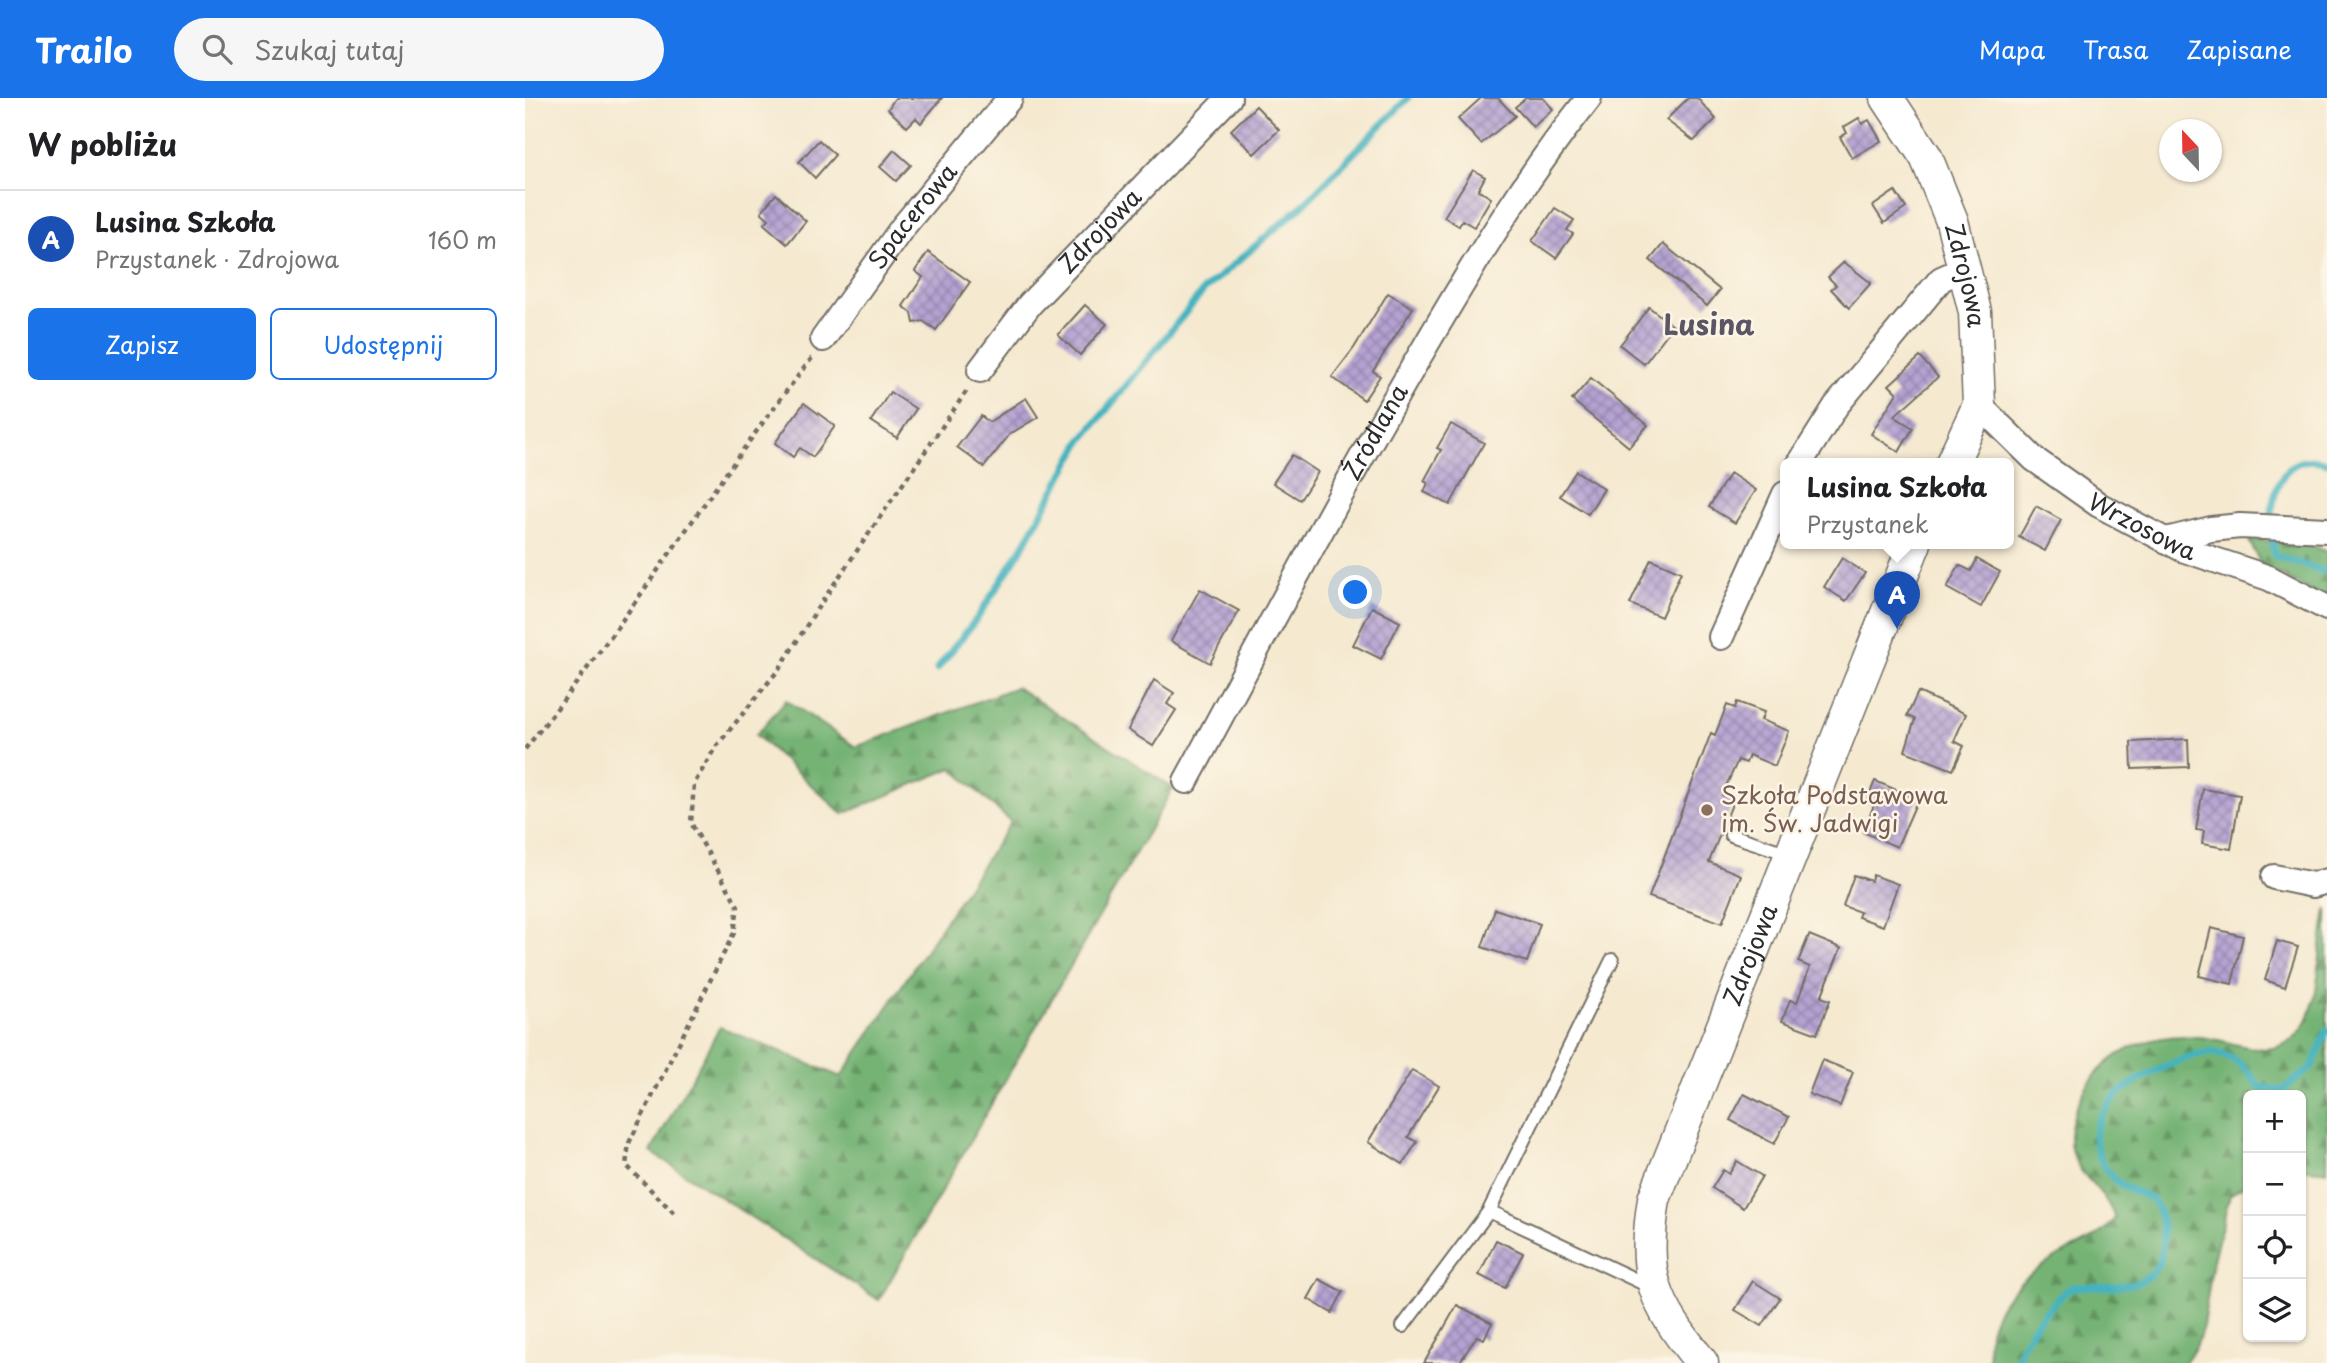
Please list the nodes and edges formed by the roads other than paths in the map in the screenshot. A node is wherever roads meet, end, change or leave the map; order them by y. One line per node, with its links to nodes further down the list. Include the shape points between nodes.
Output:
1 (1010, 98): 6 (street, Spacerowa, via 902,228)
2 (1229, 98): 7 (street, Zdrojowa, via 1030,304)
3 (1589, 98): 17 (street, Źródlana, via 1540,158 1400,388)
4 (1887, 98): 5 (street, Zdrojowa, via 1926,157)
5 (1966, 268): 8 (street, Zdrojowa, via 1975,312); 9 (street, via 1941,279 1836,406)
6 (823, 339)
7 (980, 370)
8 (1979, 405): 10 (street, Zdrojowa); 13 (street, Wrzosowa, via 2034,459 2099,505)
9 (1803, 458)
10 (1954, 458)
11 (1780, 505): 16 (street)
12 (2311, 532): 13 (street, via 2211,529)
13 (2166, 540): 15 (street, Wrzosowa, via 2269,578)
14 (1913, 549): 19 (street, Zdrojowa)
15 (2327, 608)
16 (1721, 637)
17 (1187, 781)
18 (1731, 835): 19 (lane)
19 (1792, 855): 24 (street, Zdrojowa, via 1654,1199 1648,1258)
20 (2274, 877): 21 (street, via 2313,885)
21 (2327, 881)
22 (1612, 960): 23 (lane)
23 (1489, 1210): 24 (lane); 25 (lane)
24 (1655, 1289): 26 (street, Zdrojowa, via 1667,1315)
25 (1403, 1326)
26 (1702, 1363)

